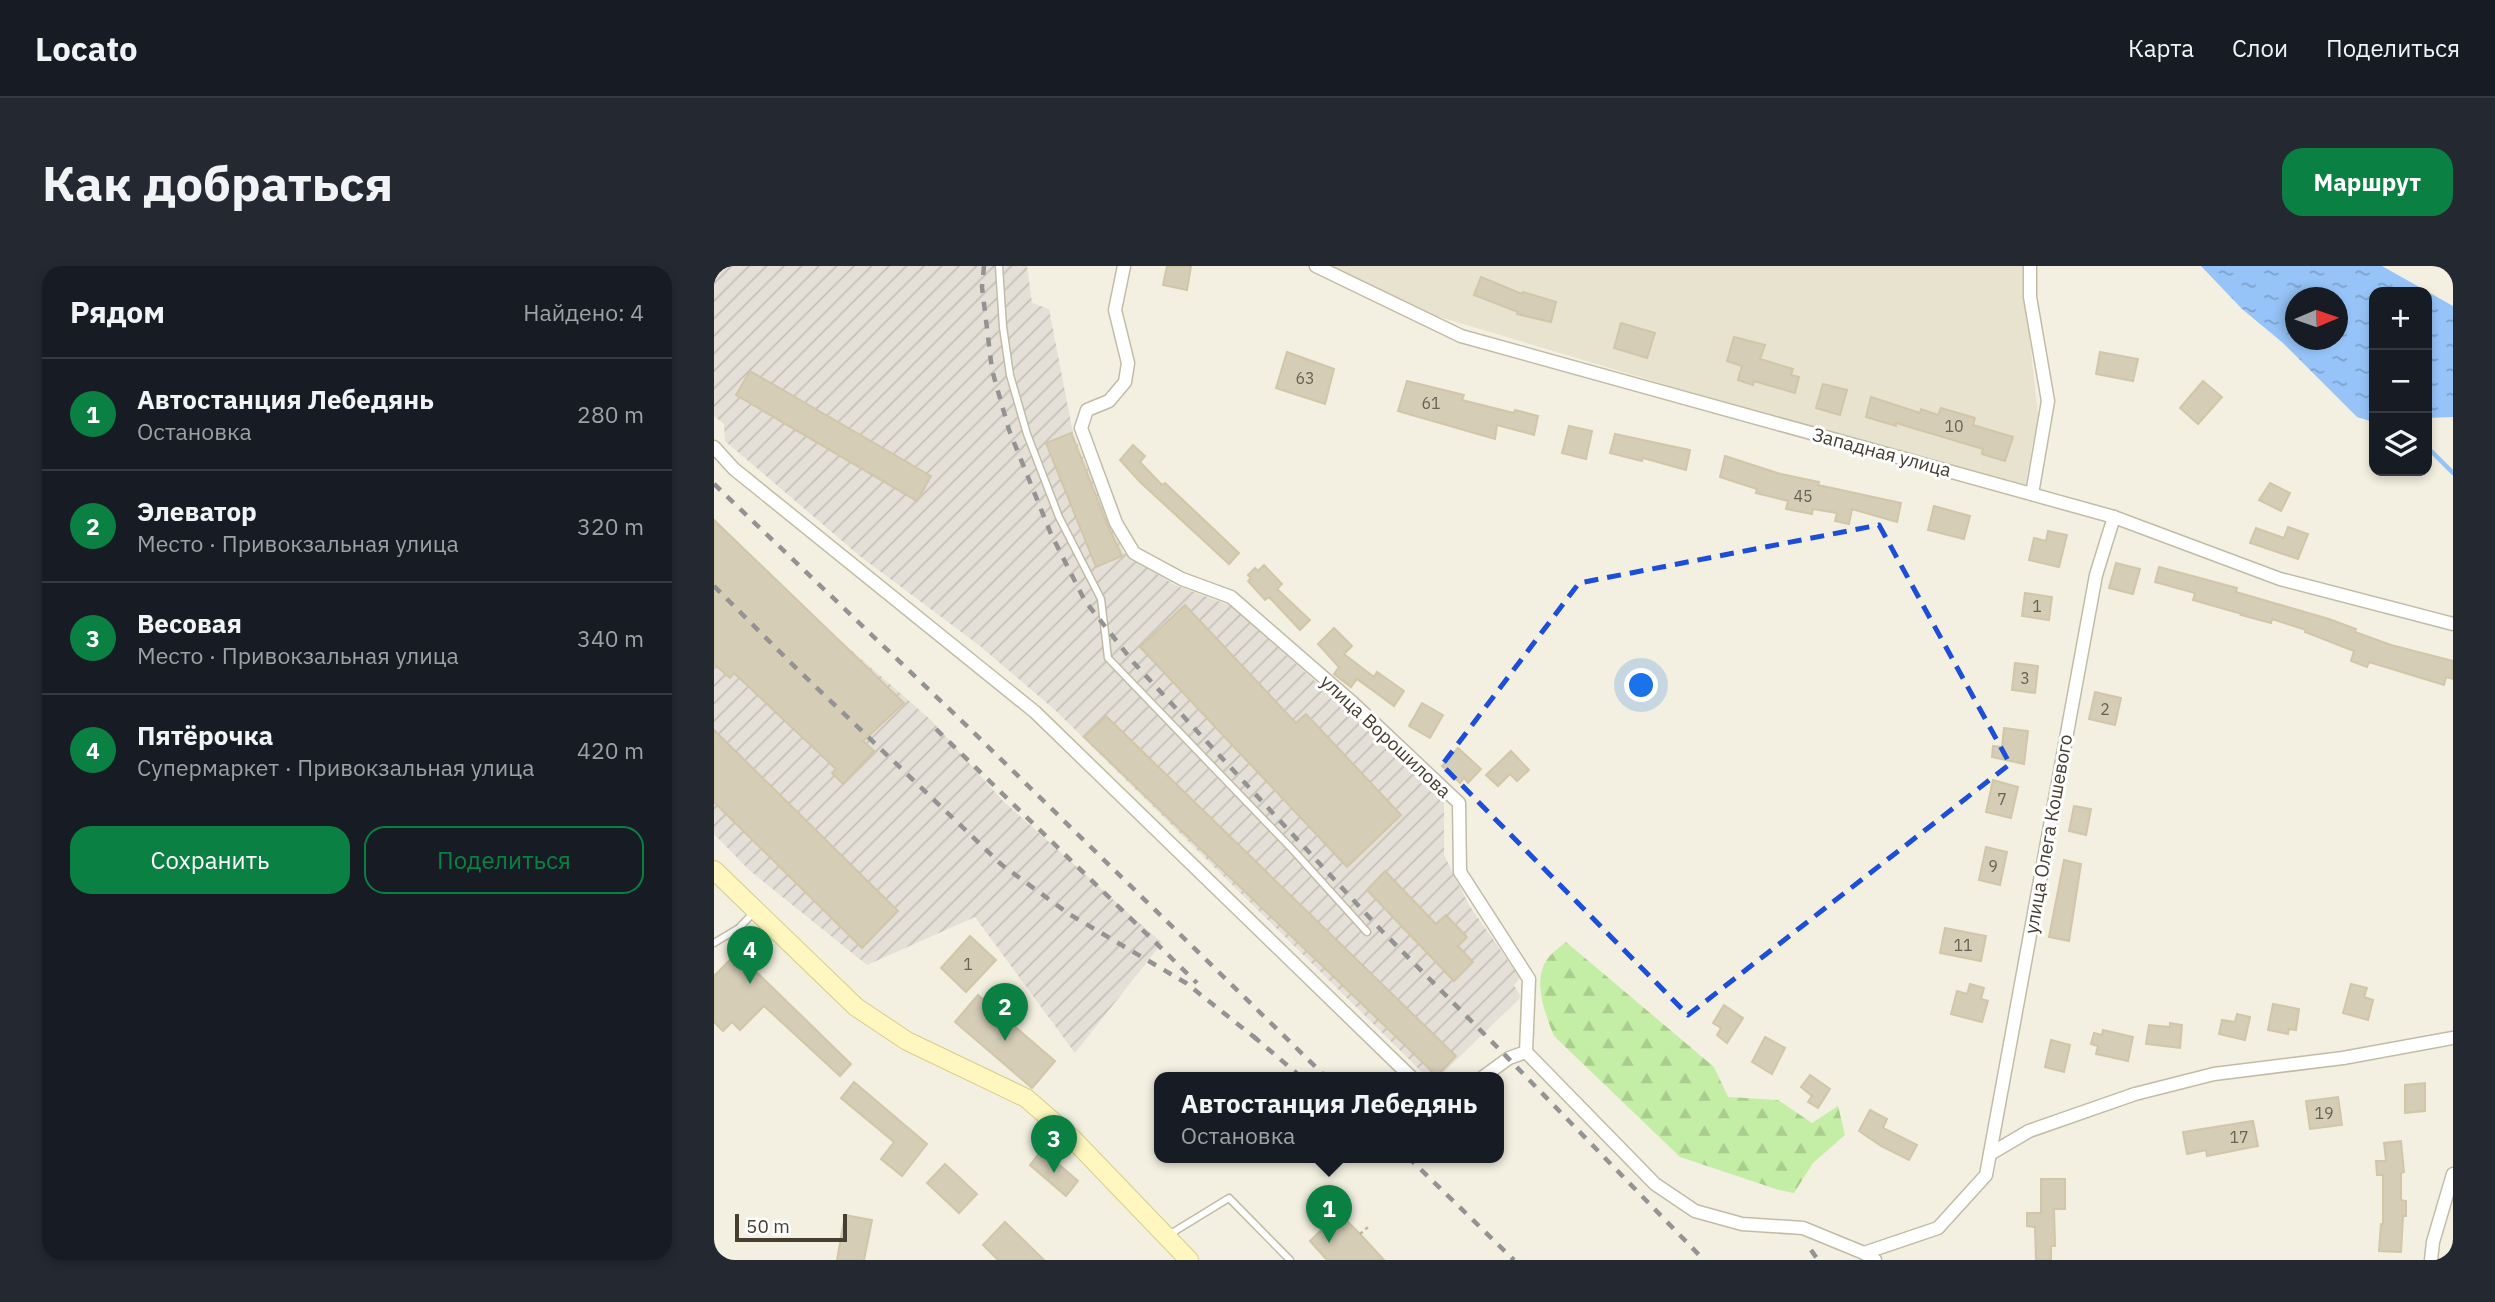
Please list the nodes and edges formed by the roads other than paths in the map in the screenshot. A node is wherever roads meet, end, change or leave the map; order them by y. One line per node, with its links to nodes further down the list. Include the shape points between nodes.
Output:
1 (999, 266): 11 (lane, via 1010,375 1059,517 1101,599 1108,659)
2 (1124, 266): 14 (street, улица Ворошилова, via 1115,310 1128,363 1125,382 1109,401 1087,410 1081,428 1116,523 1134,554 1231,597 1459,803 1460,872 1529,979)
3 (1316, 266): 6 (street, Западная улица, via 1461,336)
4 (2030, 266): 6 (street, via 2030,297 2048,401)
5 (714, 447): 15 (street, via 734,469 1035,712)
6 (2032, 494): 7 (street, Западная улица)
7 (2114, 517): 8 (street, Западная улица, via 2280,579); 17 (street, улица Олега Кошевого, via 2096,575)
8 (2453, 624)
9 (714, 870): 10 (main road)
10 (756, 910): 12 (lane, via 739,928); 19 (main road, via 880,1025 1026,1098 1071,1137)
11 (1367, 932)
12 (714, 943)
13 (2453, 1038): 17 (street, via 2214,1074 2148,1090 2029,1131)
14 (1526, 1052): 16 (street); 20 (street, via 1655,1184 1695,1211 1742,1224 1803,1228)
15 (1406, 1072)
16 (1490, 1072)
17 (1990, 1154): 20 (street, улица Олега Кошевого, via 1986,1175 1938,1228)
18 (2453, 1174): 23 (street)
19 (1167, 1236): 21 (main road); 22 (lane, via 1228,1198)
20 (1870, 1256)
21 (1189, 1260)
22 (1290, 1260)
23 (2431, 1260)

